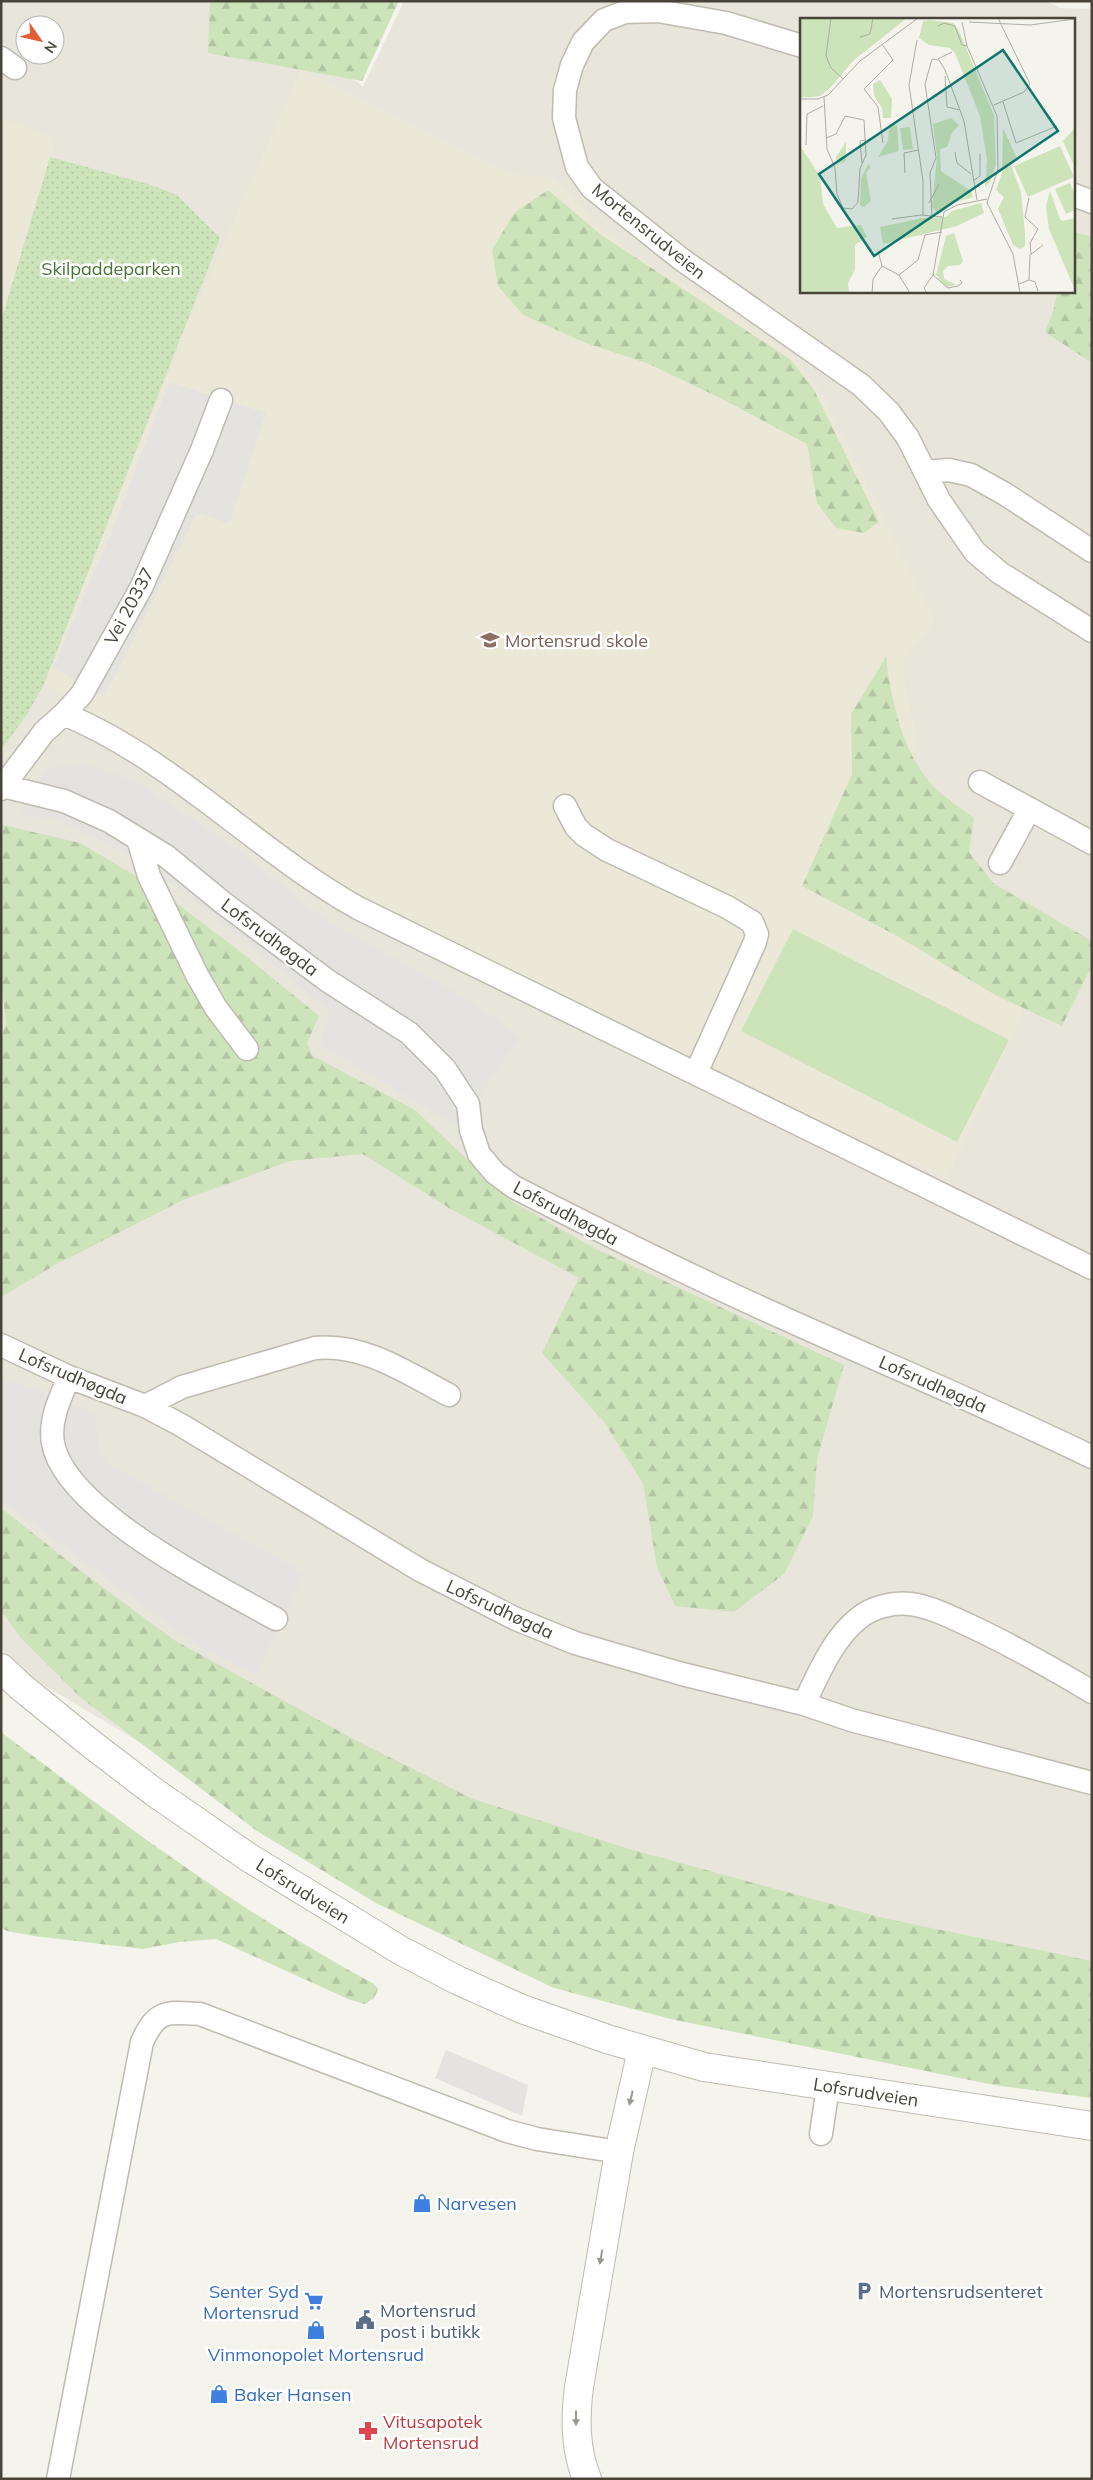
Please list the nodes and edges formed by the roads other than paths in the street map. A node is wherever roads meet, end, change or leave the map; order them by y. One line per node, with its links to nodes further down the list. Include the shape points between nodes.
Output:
1 (800, 45): 5 (lane, Mortensrudveien, via 726,23 658,11 626,12 604,20 583,42 565,90 564,118 574,160 592,188 615,208 681,259 861,385 889,412 908,438)
2 (1076, 196): 3 (lane)
3 (1092, 202)
4 (221, 400): 8 (lane, Vei 20337, via 141,588 82,694)
5 (924, 472): 6 (lane, via 949,470 971,475); 7 (lane, Mortensrudveien, via 938,500 975,552 1000,573)
6 (1092, 551)
7 (1092, 631)
8 (64, 714): 10 (lane, Vei 20337, via 44,732); 17 (lane, via 145,756 282,860 337,896)
9 (980, 782): 12 (lane)
10 (2, 788): 13 (lane, Lofsrudhøgda, via 64,801)
11 (565, 806): 17 (lane, via 576,827 599,845 752,922 757,934 755,942)
12 (1029, 810): 14 (lane); 15 (lane)
13 (138, 839): 16 (lane, via 149,876 197,975 216,1008); 23 (lane, Lofsrudhøgda, via 166,856 328,980 409,1033 445,1069 468,1104 471,1130 479,1154 514,1187 677,1269)
14 (1092, 843)
15 (1000, 863)
16 (247, 1049)
17 (696, 1073): 18 (lane)
18 (1092, 1268)
19 (1, 1345): 20 (lane, Lofsrudhøgda)
20 (69, 1377): 22 (lane, Lofsrudhøgda); 24 (lane, via 54,1412 53,1442 72,1481 97,1507 176,1562)
21 (449, 1395): 22 (lane, Lofsrudhøgda, via 374,1355 334,1346 288,1355 182,1388)
22 (145, 1406): 27 (lane, Lofsrudhøgda, via 247,1463 420,1570 516,1620 628,1659)
23 (1092, 1457)
24 (276, 1618)
25 (1, 1668): 29 (street, Lofsrudveien, via 154,1792 326,1907 457,1980 566,2026)
26 (1092, 1692): 27 (lane, via 982,1631 922,1606 898,1603 860,1617 846,1630)
27 (804, 1704): 28 (lane, Lofsrudhøgda, via 851,1720)
28 (1092, 1783)
29 (642, 2050): 30 (street, Lofsrudveien, via 704,2067); 33 (street, one-way to 33)
30 (828, 2087): 31 (street, Lofsrudveien); 32 (lane)
31 (1092, 2126)
32 (820, 2134)
33 (620, 2152): 34 (lane, via 507,2131 200,2014 170,2012 151,2023 142,2042); 35 (street, one-way to 35, via 576,2416 580,2457)
34 (58, 2479)
35 (587, 2479)

